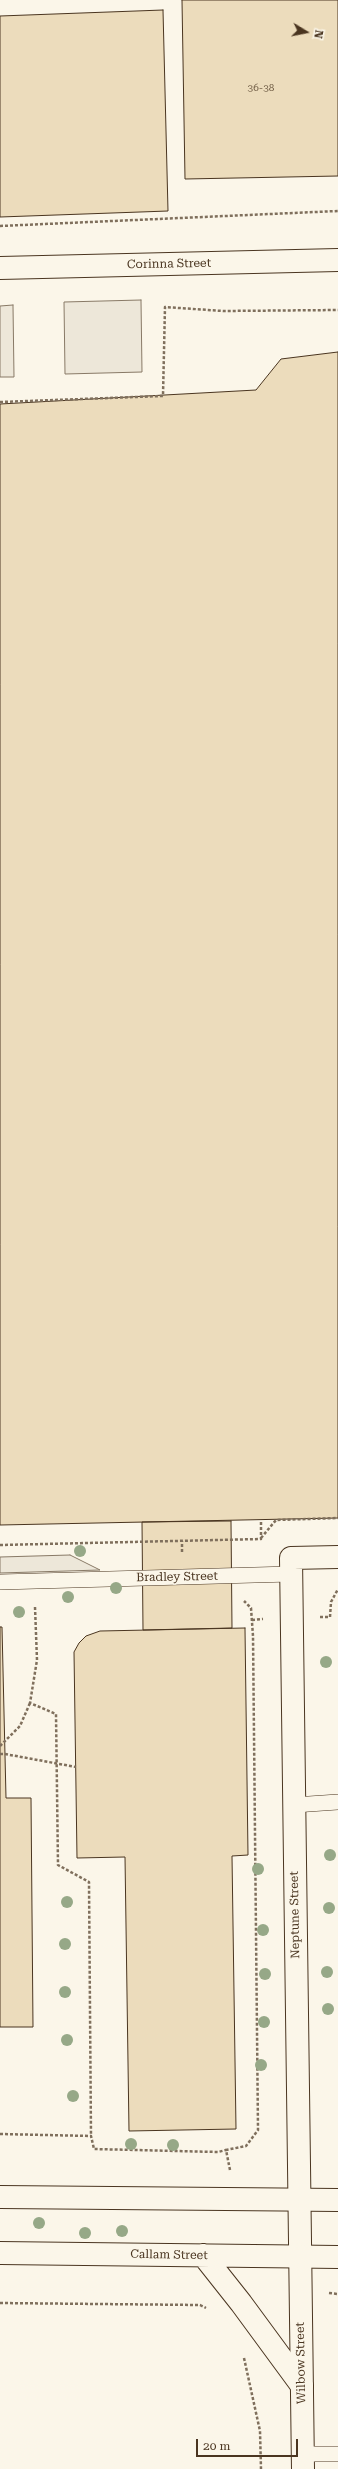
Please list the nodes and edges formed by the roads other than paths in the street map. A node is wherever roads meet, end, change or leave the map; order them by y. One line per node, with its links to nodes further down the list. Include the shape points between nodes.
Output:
1 (338, 260): 2 (street, Corinna Street)
2 (0, 268)
3 (338, 1557): 4 (street, via 291,1558)
4 (291, 1574): 5 (lane, Bradley Street); 7 (street, Neptune Street)
5 (0, 1582)
6 (338, 1802): 7 (lane)
7 (294, 1804): 9 (street, Neptune Street)
8 (0, 2197): 9 (street)
9 (299, 2200): 10 (street); 13 (street, Neptune Street)
10 (338, 2200)
11 (0, 2253): 12 (street, Callam Street)
12 (203, 2255): 13 (street, Callam Street); 15 (street)
13 (299, 2256): 14 (street, Callam Street); 15 (street, Wilbow Street)
14 (338, 2257)
15 (302, 2386): 17 (street, Wilbow Street)
16 (338, 2454): 17 (lane)
17 (303, 2462)

